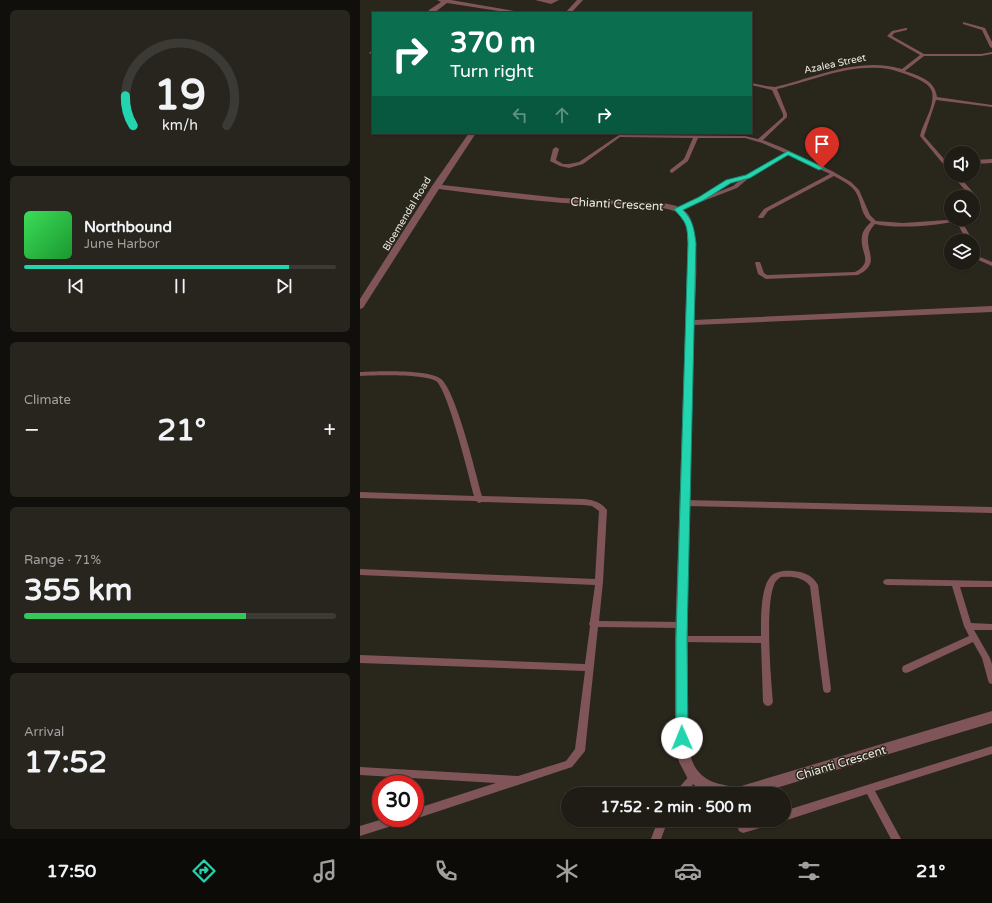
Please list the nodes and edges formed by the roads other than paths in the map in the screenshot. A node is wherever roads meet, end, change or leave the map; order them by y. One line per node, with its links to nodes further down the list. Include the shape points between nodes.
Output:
1 (443, 0): 5 (street); 6 (street)
2 (538, 0): 3 (street)
3 (556, 0)
4 (580, 0): 7 (street)
5 (431, 12)
6 (517, 12)
7 (569, 12)
8 (964, 23): 10 (lane, via 984,29)
9 (906, 29): 12 (lane, via 893,32 890,36)
10 (992, 47)
11 (992, 53): 12 (lane)
12 (923, 55): 13 (lane)
13 (902, 71): 15 (lane, Azalea Street, via 863,66); 16 (lane, Azalea Street, via 931,85)
14 (752, 84): 15 (lane)
15 (774, 88): 21 (lane, via 785,117)
16 (935, 98): 17 (lane); 24 (lane, via 922,136)
17 (992, 106)
18 (472, 134): 30 (street, Bloemendal Road)
19 (617, 135): 20 (lane); 22 (lane, via 575,165 562,165 553,161)
20 (696, 136): 21 (lane, via 738,136); 27 (lane, via 686,160)
21 (760, 140): 23 (lane)
22 (556, 149)
23 (788, 153): 28 (lane); 32 (lane, via 748,176 735,187)
24 (944, 160)
25 (992, 161): 26 (lane)
26 (980, 162)
27 (672, 172)
28 (833, 174): 33 (lane, via 766,210); 35 (lane, via 853,185)
29 (962, 182): 31 (lane)
30 (436, 186): 32 (street, Chianti Crescent, via 578,202 660,205); 39 (street, Bloemendal Road)
31 (968, 190)
32 (678, 209): 41 (street, Chianti Crescent, via 687,218 692,243)
33 (761, 217)
34 (944, 220): 35 (lane, via 895,224)
35 (874, 222): 37 (lane, via 865,233 869,256 868,266 863,272 766,278 760,274)
36 (980, 259): 38 (lane)
37 (758, 263)
38 (992, 264)
39 (360, 306)
40 (992, 309): 41 (street)
41 (690, 323): 45 (street, Chianti Crescent)
42 (360, 374): 44 (lane, via 426,376 439,380 444,385)
43 (360, 495): 44 (lane)
44 (479, 500): 48 (lane, via 576,502 600,506 603,510)
45 (685, 503): 46 (lane); 53 (street, Chianti Crescent)
46 (992, 510)
47 (360, 572): 48 (lane)
48 (598, 582): 52 (lane)
49 (887, 582): 50 (lane)
50 (955, 583): 51 (lane); 54 (lane)
51 (992, 584)
52 (593, 624): 53 (lane); 60 (lane)
53 (682, 625): 57 (street, Chianti Crescent)
54 (968, 626): 55 (lane); 56 (lane)
55 (992, 627)
56 (975, 637): 61 (lane); 62 (lane, via 986,658)
57 (681, 638): 58 (lane); 68 (street, Chianti Crescent, via 682,738 686,762)
58 (765, 640): 63 (lane, via 769,588 773,580 783,574 798,574 812,581); 64 (lane)
59 (360, 659): 60 (lane)
60 (589, 668): 69 (lane, via 578,755 569,764)
61 (906, 669)
62 (992, 680)
63 (827, 689)
64 (768, 702)
65 (992, 717): 68 (street, Chianti Crescent, via 738,793 722,792 707,787)
66 (992, 750): 71 (lane)
67 (360, 771): 69 (lane)
68 (694, 777): 70 (lane)
69 (521, 780): 72 (lane)
70 (685, 787)
71 (869, 790): 73 (lane); 80 (lane)
72 (424, 811)
73 (791, 814)
74 (373, 827): 78 (lane)
75 (661, 827): 79 (lane)
76 (746, 827): 77 (lane)
77 (743, 828)
78 (360, 831)
79 (656, 839)
80 (896, 839)

